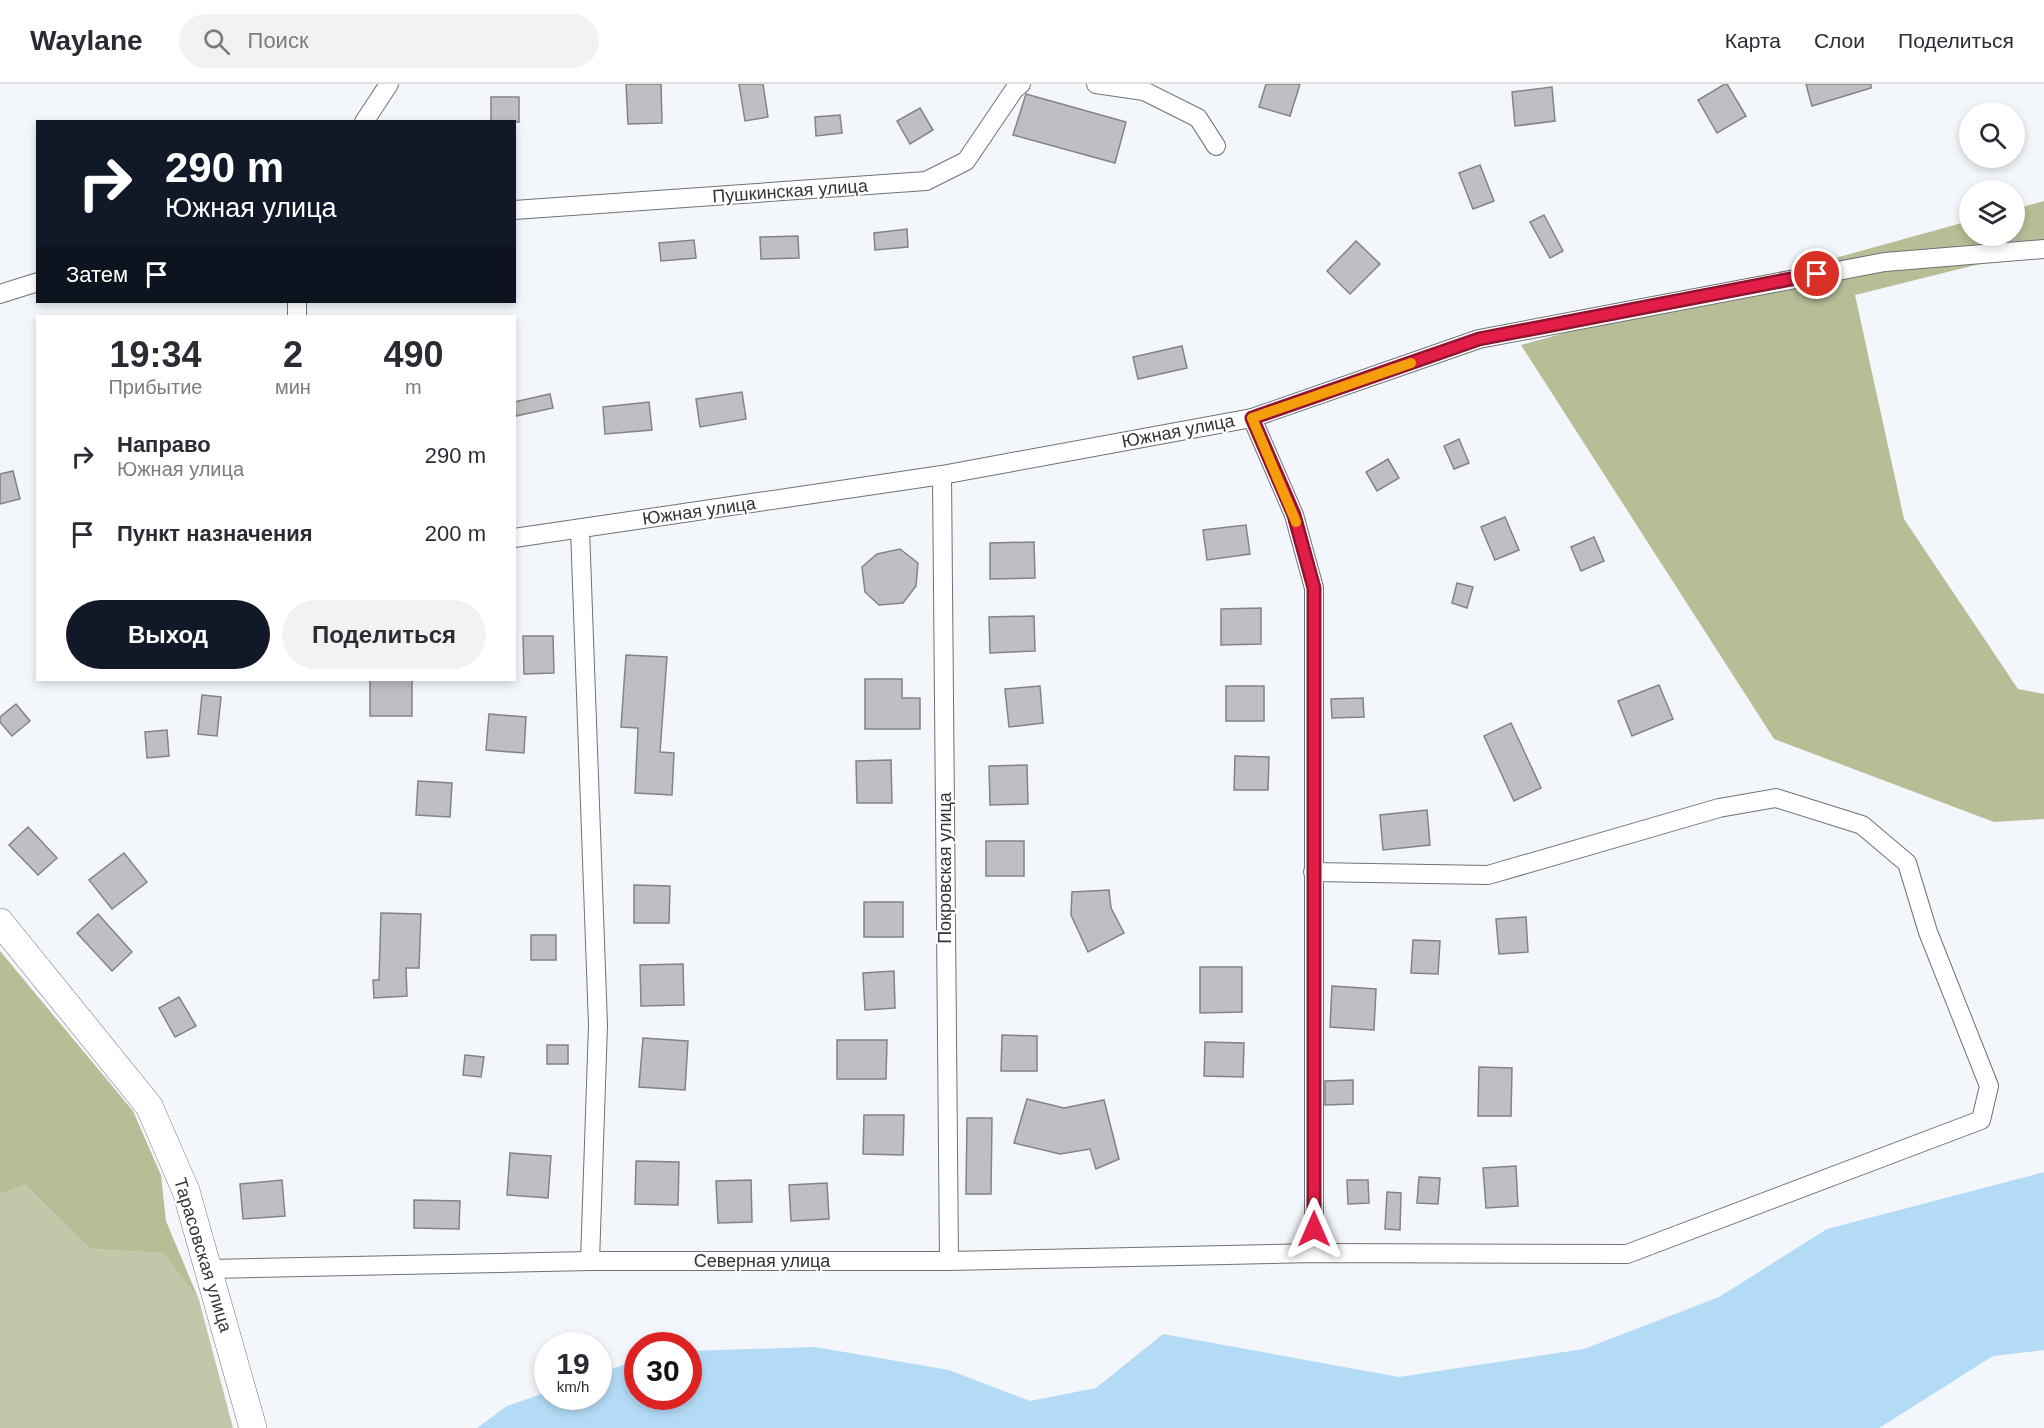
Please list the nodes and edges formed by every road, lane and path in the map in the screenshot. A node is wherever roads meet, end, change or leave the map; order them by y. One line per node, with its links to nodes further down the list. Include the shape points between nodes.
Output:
1 (389, 84): 4 (street)
2 (1021, 84): 6 (street, Пушкинская улица, via 966,161 926,181)
3 (1096, 84): 5 (street, via 1144,91 1198,118)
4 (365, 120)
5 (1216, 146)
6 (516, 210)
7 (2044, 249): 10 (street, Южная улица, via 1885,261 1479,339)
8 (36, 283): 9 (street)
9 (0, 294)
10 (1252, 418): 11 (street, Южная улица); 14 (street, via 1294,515 1314,588)
11 (942, 475): 12 (street, Южная улица); 18 (street, Покровская улица)
12 (580, 529): 13 (street, Южная улица); 17 (street, via 598,1025)
13 (516, 538)
14 (1313, 872): 16 (street); 16 (street, Северная улица, via 1488,875 1719,808 1776,798 1862,825 1907,863 1928,932 1989,1086 1982,1120 1627,1254)
15 (0, 922): 19 (main road, Тарасовская улица, via 149,1106 186,1191)
16 (1314, 1253): 18 (street, Северная улица)
17 (590, 1261): 18 (street, Северная улица); 19 (street, Северная улица)
18 (948, 1261)
19 (210, 1269): 20 (main road, Тарасовская улица)
20 (253, 1428)

